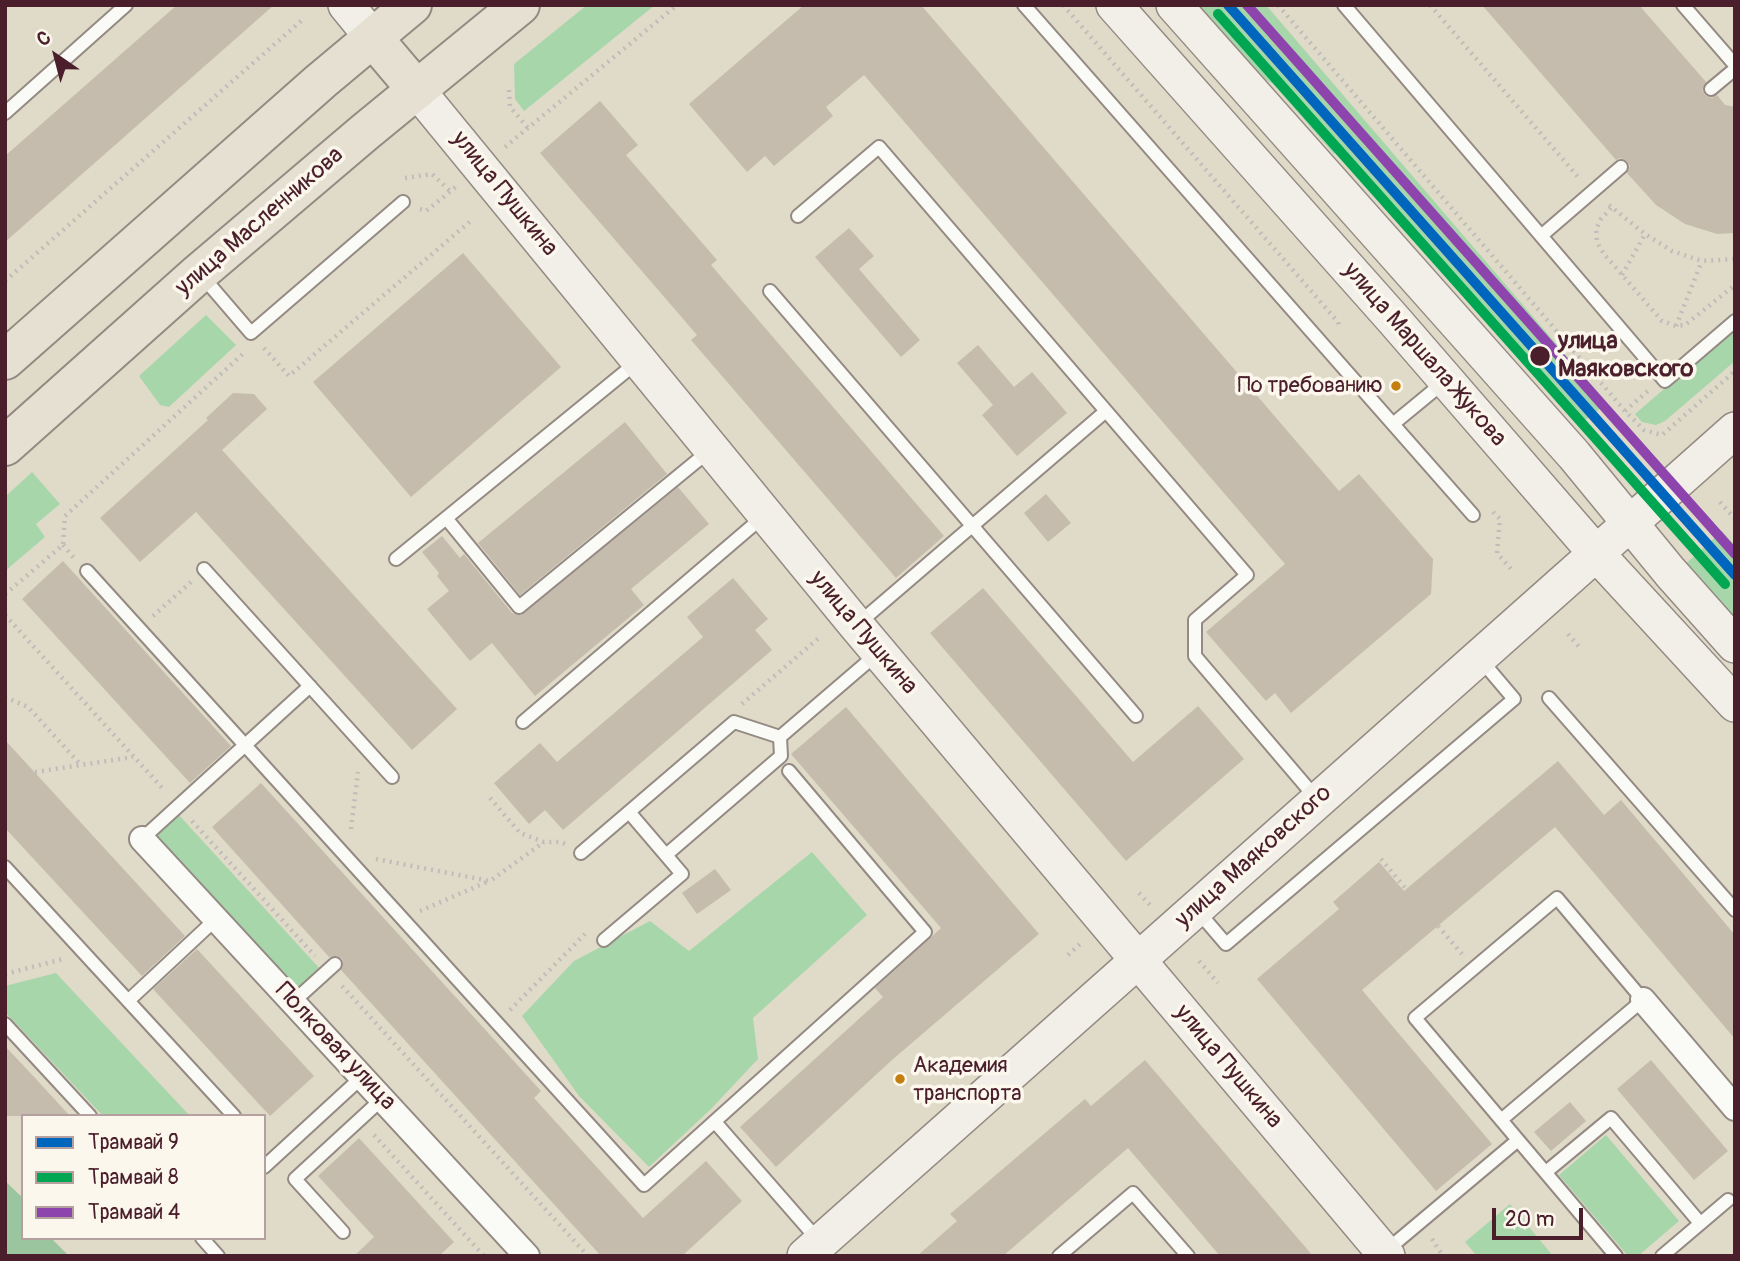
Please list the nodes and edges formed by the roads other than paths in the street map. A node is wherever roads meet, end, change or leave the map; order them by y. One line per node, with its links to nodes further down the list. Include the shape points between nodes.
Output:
1 (126, 5): 14 (lane)
2 (346, 5): 10 (main road, улица Пушкина)
3 (412, 5): 10 (main road)
4 (520, 5): 13 (main road, улица Масленникова)
5 (1024, 5): 26 (lane)
6 (1114, 5): 24 (main road, улица Маршала Жукова)
7 (1174, 5): 33 (main road, улица Маршала Жукова, via 1566,445)
8 (1344, 5): 18 (lane)
9 (1683, 5): 11 (lane)
10 (373, 38): 13 (main road, улица Пушкина); 22 (main road)
11 (1735, 67): 12 (lane)
12 (1711, 89)
13 (417, 90): 19 (main road, улица Масленникова); 23 (main road, улица Пушкина)
14 (5, 113)
15 (1621, 167): 18 (lane)
16 (404, 202): 19 (lane, via 251,333)
17 (798, 216): 25 (lane, via 879,147)
18 (1541, 236): 21 (lane, via 1665,381)
19 (199, 273): 28 (main road, улица Масленникова)
20 (770, 291): 34 (lane)
21 (1735, 321)
22 (5, 360)
23 (639, 360): 29 (main road, улица Пушкина); 32 (lane)
24 (1446, 380): 26 (lane); 35 (main road, улица Маршала Жукова)
25 (1106, 411): 34 (lane); 52 (lane, via 1247,575 1195,620 1195,656)
26 (1393, 424): 31 (lane)
27 (1735, 430): 33 (main road, улица Маяковского)
28 (5, 446)
29 (712, 449): 30 (main road, улица Пушкина); 32 (lane, via 519,607)
30 (765, 514): 39 (main road, улица Пушкина); 47 (lane)
31 (1473, 515)
32 (446, 518): 36 (lane)
33 (1629, 523): 35 (main road, улица Маяковского); 40 (main road, улица Маршала Жукова)
34 (972, 526): 39 (lane); 46 (lane)
35 (1595, 552): 42 (main road, улица Маяковского); 45 (main road, улица Маршала Жукова)
36 (396, 559)
37 (204, 569): 43 (lane)
38 (86, 571): 49 (lane)
39 (856, 625): 41 (main road, улица Пушкина)
40 (1735, 645)
41 (879, 652): 48 (lane); 62 (main road, улица Пушкина)
42 (1478, 657): 52 (main road, улица Маяковского); 58 (lane, via 1514,699 1226,944)
43 (310, 686): 49 (lane); 51 (lane)
44 (1549, 698): 59 (lane)
45 (1735, 704)
46 (1136, 716)
47 (523, 722)
48 (780, 737): 53 (lane, via 734,722); 56 (lane, via 781,756)
49 (245, 745): 54 (lane); 74 (lane, via 394,916 644,1185)
50 (789, 771): 74 (lane, via 925,932)
51 (392, 777)
52 (1318, 800): 58 (main road, улица Маяковского)
53 (629, 811): 55 (lane); 56 (lane)
54 (142, 839): 60 (street, Полковая улица)
55 (581, 853)
56 (666, 855): 61 (lane, via 682,874)
57 (5, 867): 65 (lane)
58 (1196, 909): 62 (main road, улица Маяковского)
59 (1735, 910)
60 (216, 919): 65 (lane); 66 (street, Полковая улица)
61 (607, 938)
62 (1138, 961): 82 (main road, улица Маяковского); 83 (main road, улица Пушкина)
63 (332, 967): 66 (lane)
64 (1643, 1000): 70 (street); 73 (lane); 73 (lane, via 1557,898 1474,968 1415,1018)
65 (128, 1001): 72 (lane)
66 (293, 1002): 68 (street, Полковая улица)
67 (5, 1024): 71 (lane)
68 (362, 1077): 69 (street, Полковая улица); 76 (lane)
69 (382, 1099): 80 (lane, via 295,1179); 85 (street, Полковая улица)
70 (1735, 1108)
71 (88, 1114)
72 (231, 1114)
73 (1501, 1120): 75 (lane)
74 (715, 1122): 82 (lane)
75 (1518, 1140): 77 (lane); 83 (lane)
76 (267, 1158)
77 (1546, 1172): 79 (lane, via 1611,1118); 88 (lane)
78 (1728, 1200): 79 (lane)
79 (1700, 1223): 89 (lane)
80 (343, 1231)
81 (204, 1240): 84 (lane)
82 (813, 1249)
83 (1385, 1254)
84 (218, 1256)
85 (527, 1256)
86 (1059, 1256): 87 (lane, via 1133,1193)
87 (1188, 1256)
88 (1616, 1256)
89 (1662, 1256)

